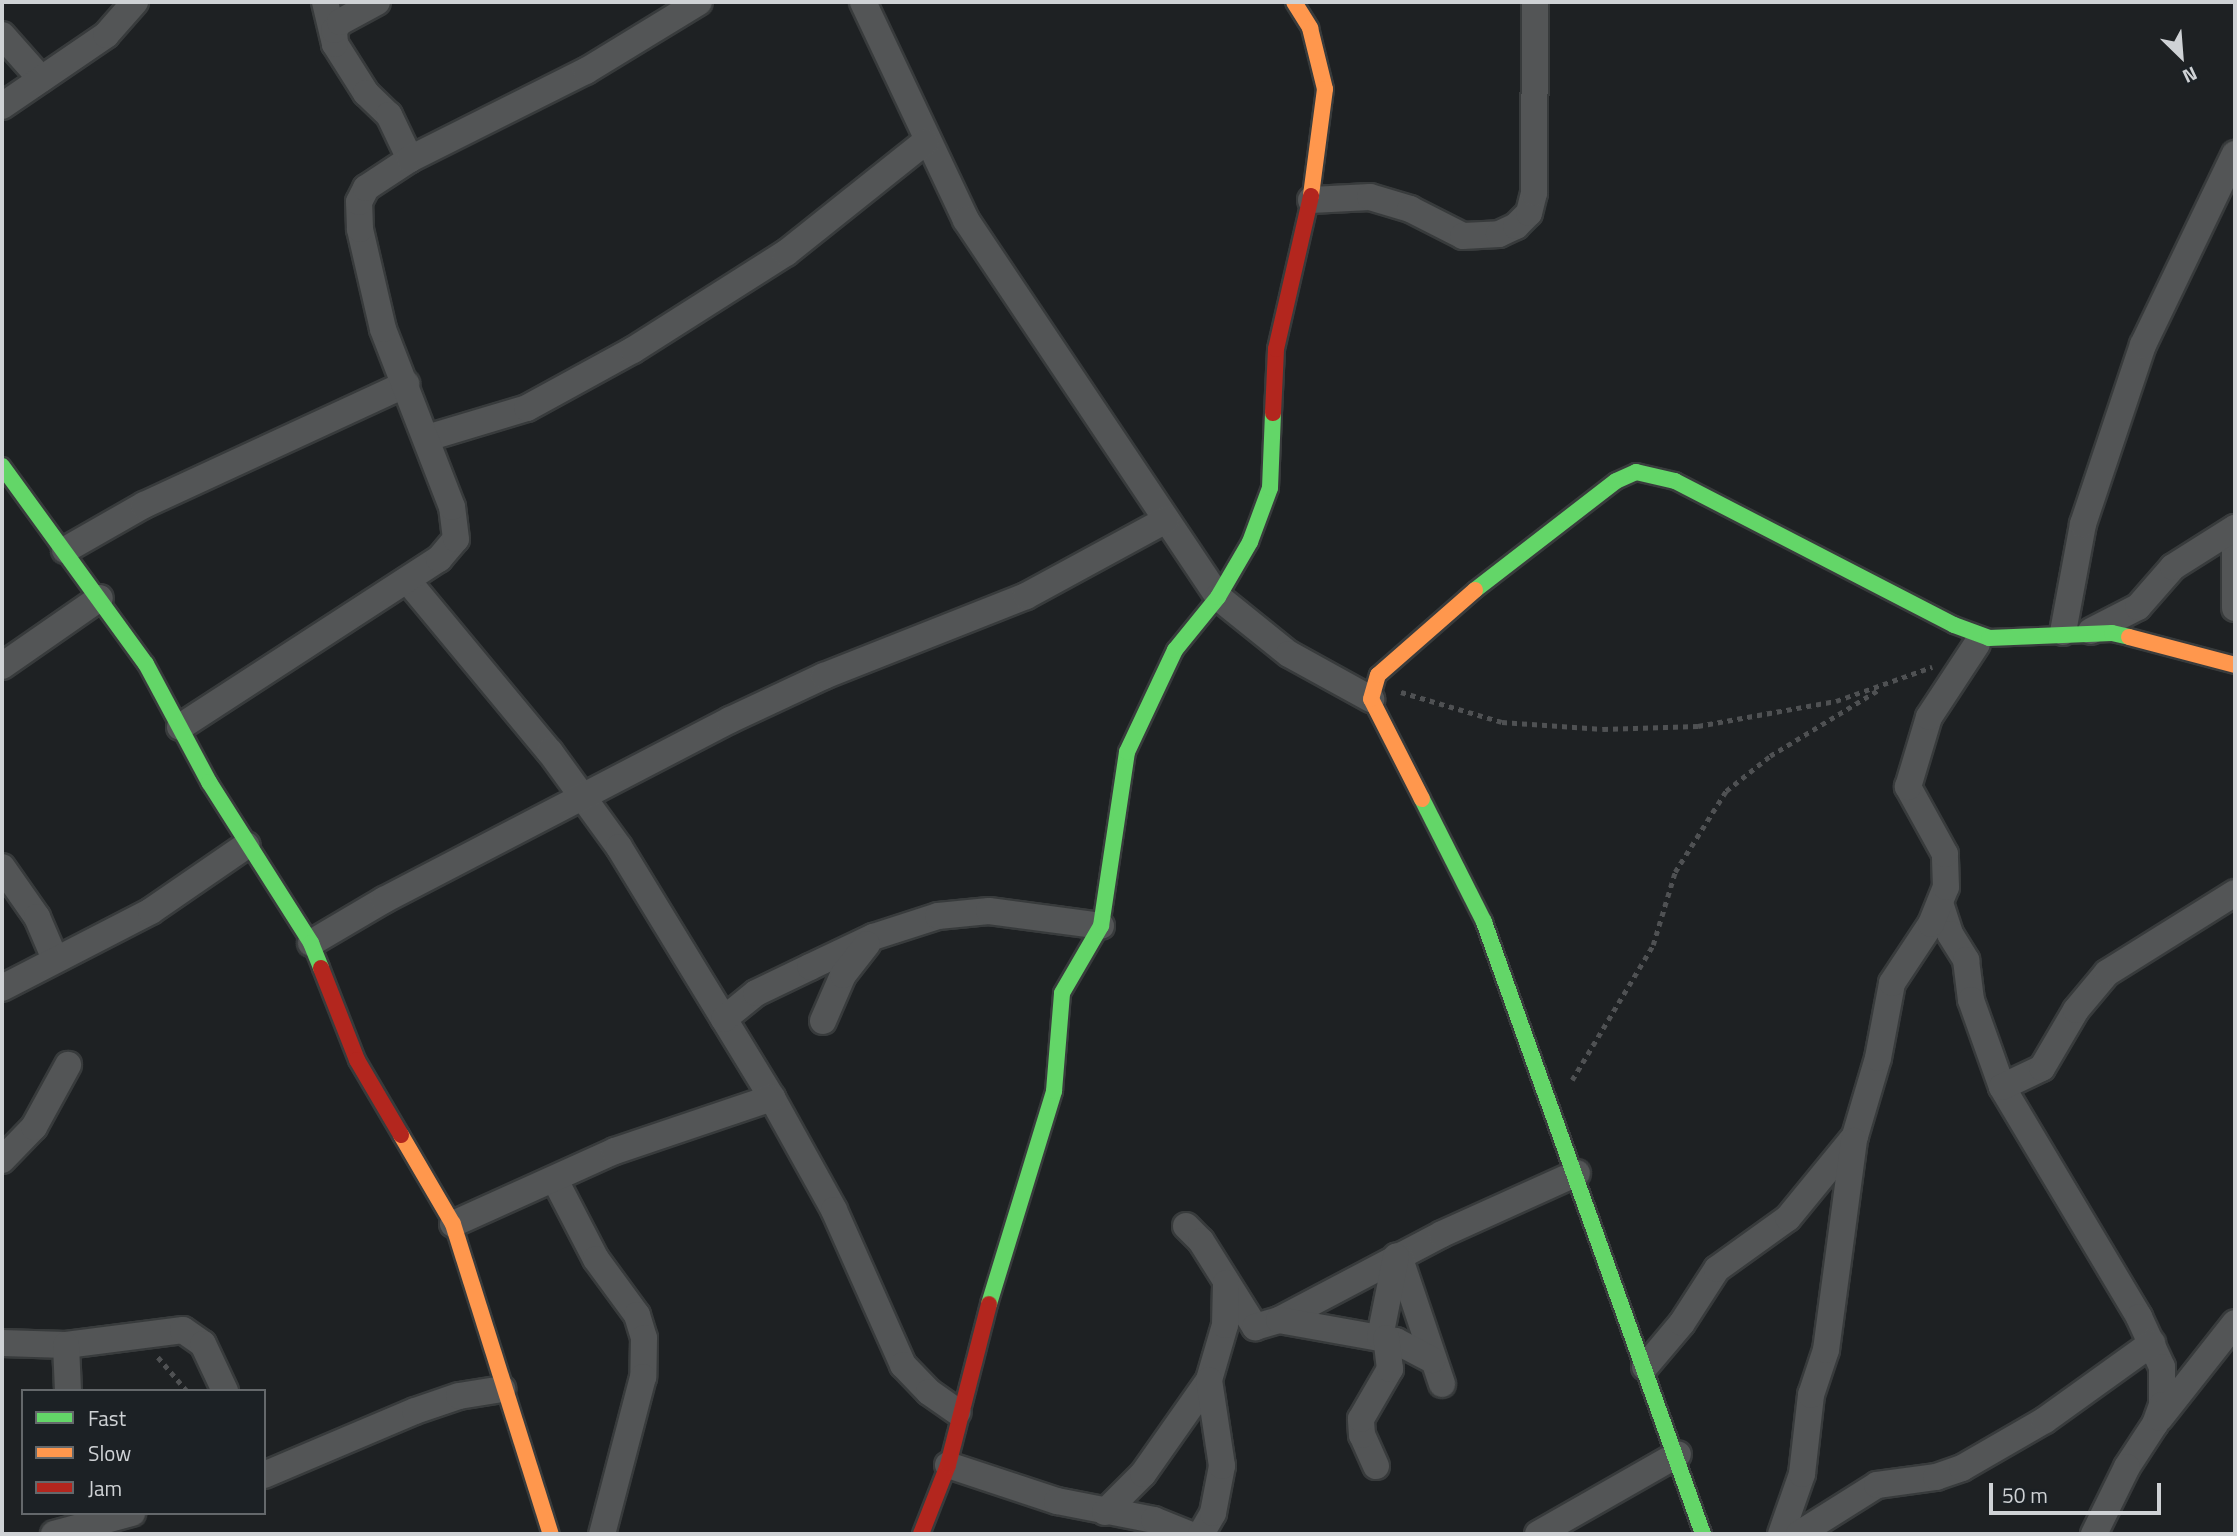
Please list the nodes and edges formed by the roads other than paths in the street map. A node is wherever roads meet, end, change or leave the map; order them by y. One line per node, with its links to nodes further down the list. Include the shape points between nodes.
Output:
1 (135, 2): 10 (street, via 106,35)
2 (325, 2): 9 (street)
3 (377, 2): 9 (street, via 340,22 334,30)
4 (699, 2): 14 (street, via 586,71)
5 (863, 2): 12 (street)
6 (1294, 2): 15 (street, via 1317,47 1325,89)
7 (1535, 2): 15 (street, via 1534,193 1529,213 1516,226 1499,234 1463,236 1410,209 1370,197)
8 (2, 35): 10 (street)
9 (335, 44): 14 (street, via 366,93 389,116)
10 (41, 79): 11 (street)
11 (2, 106)
12 (925, 142): 17 (street, via 786,253 621,358 527,408); 19 (street, via 1012,296)
13 (2235, 154): 27 (street, via 2143,345 2083,524)
14 (410, 159): 16 (street, via 376,179 359,202 360,229 383,329)
15 (1311, 200): 23 (street, via 1276,349 1270,488 1250,542)
16 (407, 384): 17 (street); 21 (street, via 144,505)
17 (427, 438): 22 (street, via 452,506 456,539 439,559)
18 (2, 467): 21 (street)
19 (1166, 520): 23 (street); 33 (street, via 1026,596 778,696)
20 (2235, 528): 25 (street); 26 (street, via 2173,567 2138,607)
21 (65, 550): 24 (street)
22 (407, 580): 32 (street); 33 (street)
23 (1218, 597): 31 (street, via 1289,654); 38 (street, via 1175,650 1127,752)
24 (100, 598): 30 (street); 32 (street, via 146,664)
25 (2235, 608)
26 (2091, 631): 27 (street); 29 (street, via 2153,641)
27 (2063, 632): 31 (street, via 2004,639 1974,633 1675,481 1636,472 1606,489 1405,646)
28 (1976, 644): 37 (street, via 1929,717 1908,787 1945,854 1948,869)
29 (2235, 664)
30 (2, 666)
31 (1372, 693): 50 (street, via 1484,922)
32 (180, 727): 34 (street)
33 (585, 799): 40 (street, via 384,900); 43 (street)
34 (247, 845): 40 (street); 41 (street, via 151,911)
35 (2, 867): 41 (street, via 37,917)
36 (2235, 893): 46 (street, via 2107,973 2076,1010 2042,1068)
37 (1941, 906): 46 (street, via 1950,934 1966,960 1971,1000); 48 (street, via 1892,983 1878,1058)
38 (1101, 926): 39 (street, via 963,912); 67 (street, via 1062,993 1054,1091)
39 (873, 936): 43 (street, via 756,993); 44 (street, via 843,975)
40 (312, 943): 52 (street, via 357,1060)
41 (55, 959): 42 (street)
42 (2, 988)
43 (724, 1019): 47 (street)
44 (823, 1021)
45 (68, 1065): 49 (street, via 34,1127)
46 (2001, 1087): 60 (street)
47 (772, 1098): 51 (street, via 626,1147); 67 (street, via 849,1241 903,1365 929,1392)
48 (1855, 1136): 62 (street, via 1788,1218 1717,1269); 84 (street, via 1826,1350 1811,1395 1802,1474)
49 (2, 1160)
50 (1577, 1173): 54 (street); 62 (street)
51 (555, 1180): 52 (street); 78 (street, via 596,1259 637,1315 644,1338 643,1377)
52 (453, 1224): 66 (street)
53 (1186, 1226): 55 (street)
54 (1397, 1256): 56 (street); 58 (street); 58 (street, via 1437,1372)
55 (1226, 1281): 56 (street, via 1255,1327); 63 (street, via 1225,1325)
56 (1279, 1320): 58 (street)
57 (2235, 1323): 68 (street)
58 (1383, 1338): 71 (street, via 1390,1369 1361,1419 1362,1435)
59 (2, 1343): 61 (street)
60 (2152, 1343): 68 (street, via 2164,1386); 85 (street, via 2045,1420 1962,1468 1870,1488)
61 (66, 1345): 64 (street); 65 (street, via 183,1330 204,1343)
62 (1645, 1367): 69 (street)
63 (1209, 1380): 73 (street, via 1143,1474); 81 (street, via 1222,1466 1217,1501)
64 (68, 1389)
65 (224, 1389)
66 (502, 1389): 72 (street, via 459,1396 415,1411); 77 (street)
67 (958, 1412): 70 (street)
68 (2155, 1424): 86 (street, via 2127,1467)
69 (1678, 1454): 82 (street); 83 (street)
70 (948, 1465): 73 (street); 79 (street)
71 (1376, 1466)
72 (266, 1474)
73 (1105, 1512): 80 (street, via 1154,1520)
74 (117, 1515): 75 (street)
75 (80, 1520): 76 (street)
76 (54, 1534)
77 (551, 1534)
78 (601, 1534)
79 (921, 1534)
80 (1189, 1534)
81 (1201, 1534)
82 (1538, 1534)
83 (1703, 1534)
84 (1781, 1534)
85 (1799, 1534)
86 (2094, 1534)

